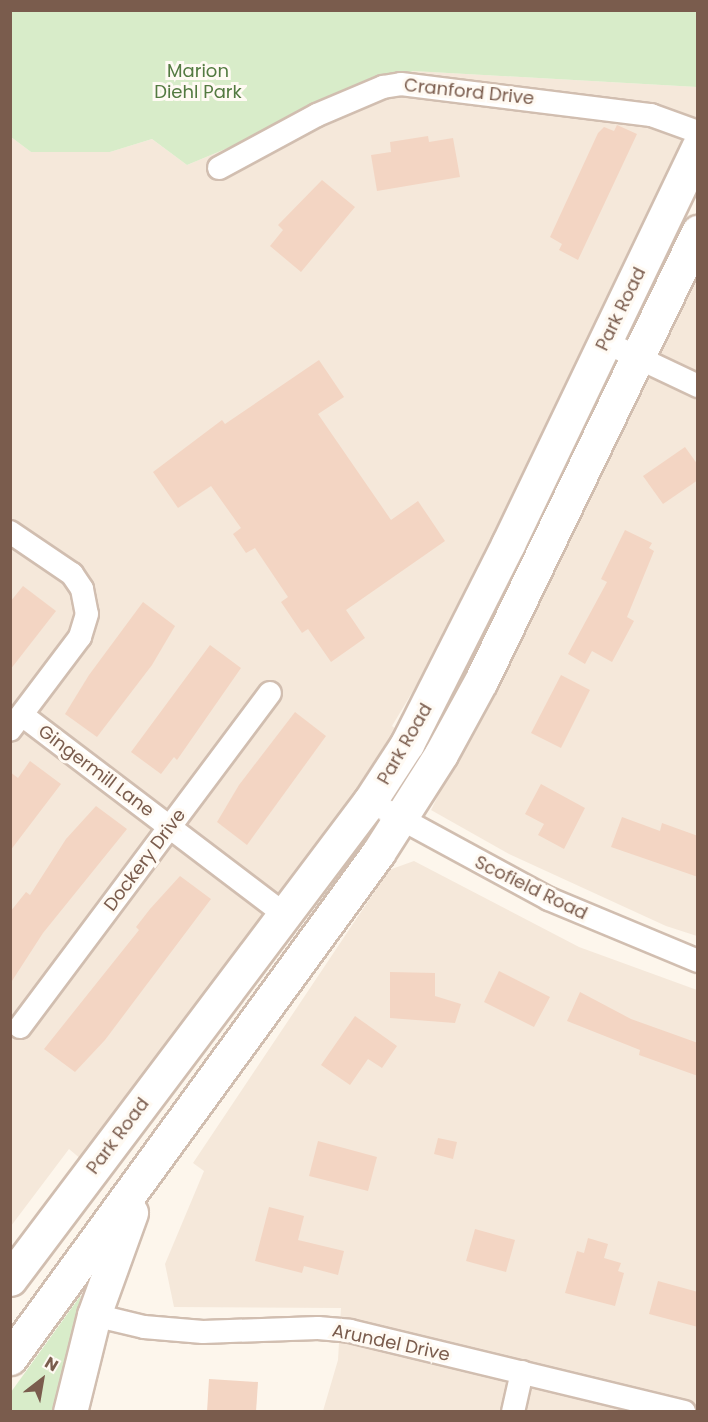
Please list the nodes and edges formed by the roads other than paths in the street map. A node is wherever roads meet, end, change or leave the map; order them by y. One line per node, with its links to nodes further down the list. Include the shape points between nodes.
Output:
1 (698, 132): 3 (street, Cranford Drive, via 651,115 401,84 383,87 317,115)
2 (698, 147): 5 (main road, Park Road)
3 (219, 168)
4 (698, 232): 6 (main road, Park Road)
5 (605, 342): 6 (street); 11 (main road, Park Road, via 445,672 407,744)
6 (638, 357): 7 (street); 12 (main road, Park Road, via 481,681)
7 (698, 386)
8 (10, 532): 10 (street, via 72,574 82,589 87,614 81,637)
9 (270, 693): 13 (street, Dockery Drive)
10 (16, 723): 13 (street, Gingermill Lane)
11 (370, 801): 12 (street, Scofield Road); 14 (main road, Park Road)
12 (401, 819): 15 (street, Scofield Road, via 549,899); 17 (main road, Park Road)
13 (170, 827): 14 (street, Gingermill Lane); 16 (street, Dockery Drive)
14 (284, 914): 18 (main road, Park Road)
15 (698, 961)
16 (20, 1027)
17 (175, 1130): 19 (main road, via 127,1222); 20 (main road, Park Road)
18 (10, 1279)
19 (94, 1315): 21 (street, Arundel Drive, via 144,1327 204,1332 350,1331); 22 (main road)
20 (10, 1358)
21 (522, 1372): 23 (street); 24 (street, Arundel Drive)
22 (70, 1412)
23 (513, 1412)
24 (684, 1412)

